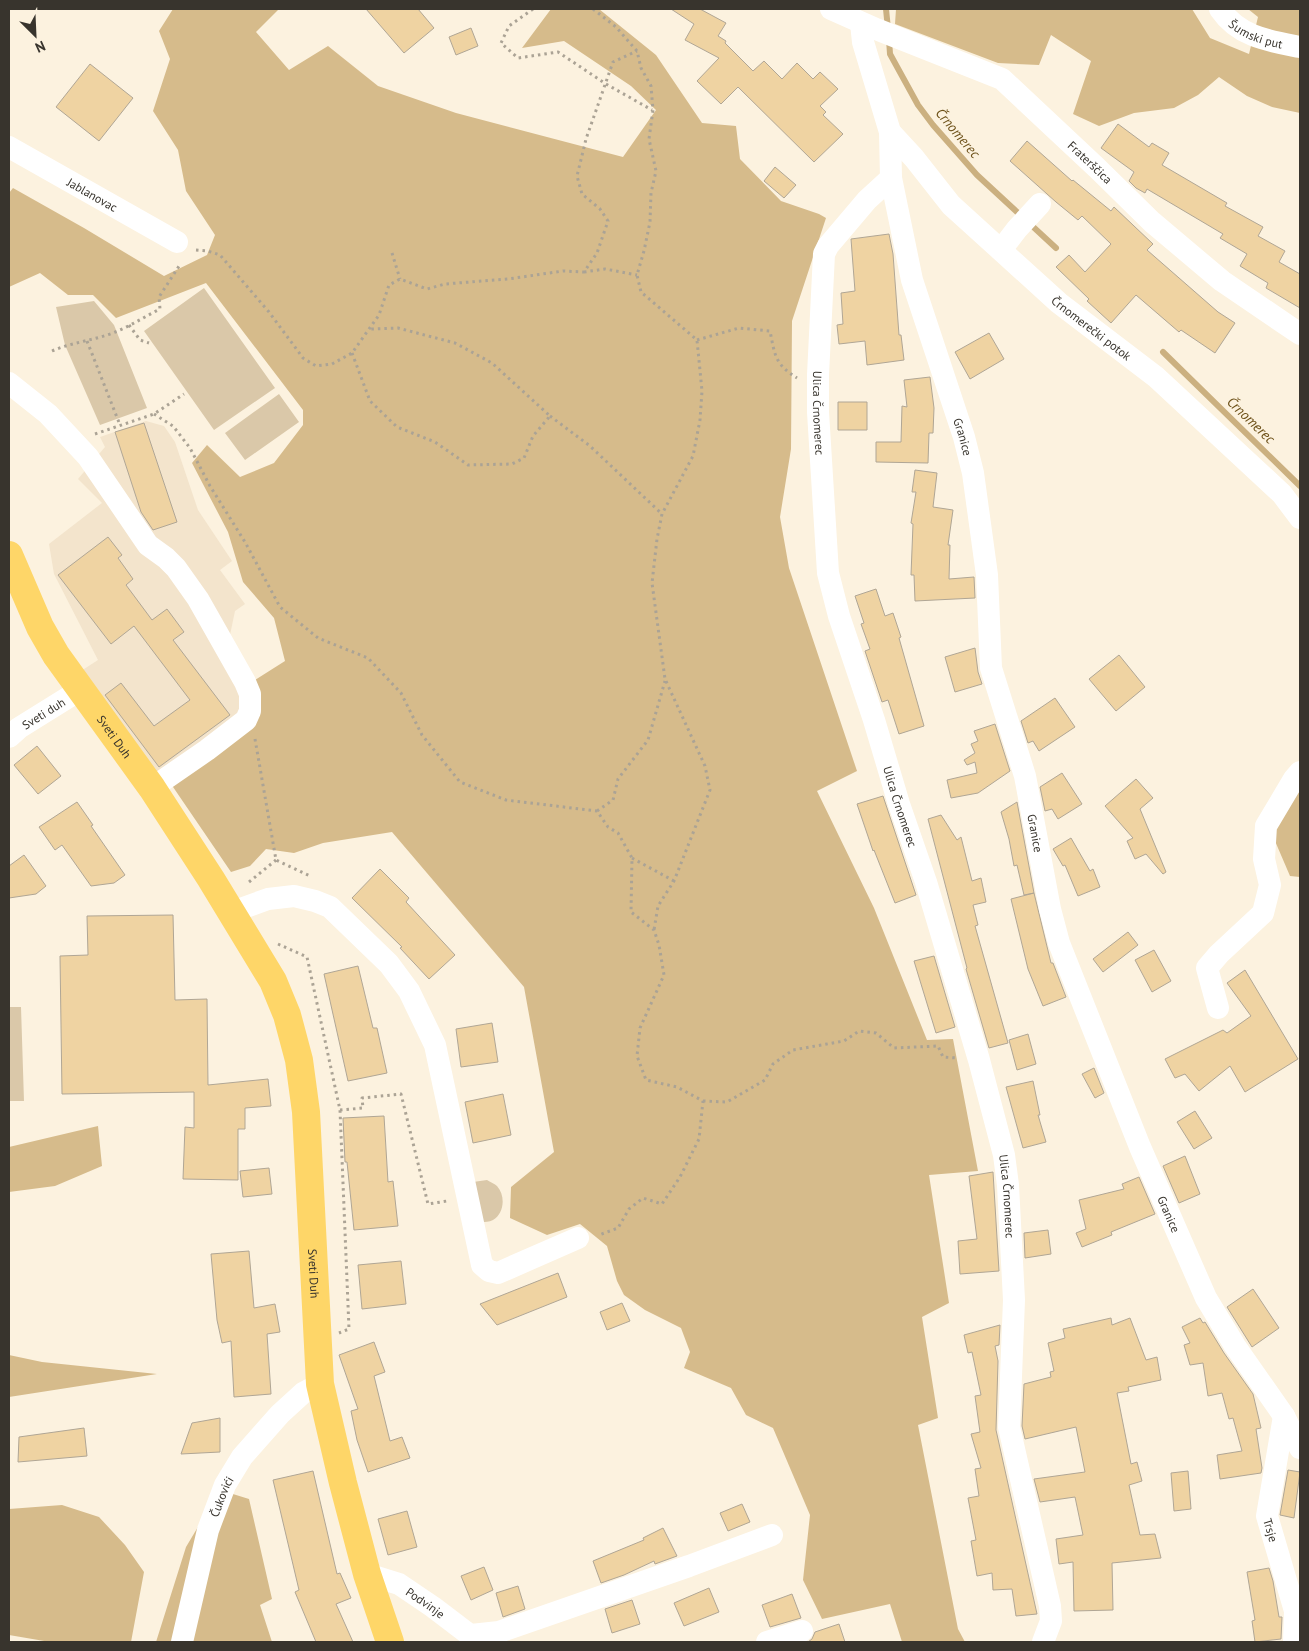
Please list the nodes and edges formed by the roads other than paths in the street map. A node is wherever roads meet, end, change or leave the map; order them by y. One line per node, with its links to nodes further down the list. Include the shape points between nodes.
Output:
1 (831, 9): 3 (street)
2 (1220, 9): 4 (street, Šumski put, via 1248,35)
3 (869, 26): 5 (street, via 862,42); 11 (street, Fraterščica, via 1002,79 1152,222 1222,281)
4 (1300, 47)
5 (890, 132): 7 (street); 10 (street, Črnomerečki potok, via 950,205)
6 (9, 147): 9 (street, Jablanovac)
7 (891, 178): 23 (street, Granice, via 912,280 973,473 986,575 991,668 1025,776 1058,943 1140,1147 1206,1298); 32 (street, Ulica Črnomerec, via 867,200 824,254 818,412 828,573 839,616 926,882 1004,1155 1014,1300 1008,1427 1050,1606 1051,1621)
8 (1037, 208): 10 (street)
9 (183, 246)
10 (1001, 250): 13 (street, Črnomerečki potok, via 1059,303 1156,378 1282,494)
11 (1300, 334)
12 (9, 383): 18 (street, via 90,446 148,545 171,563 198,598 250,694 250,711 246,720)
13 (1300, 518)
14 (9, 555): 15 (main road, Sveti Duh, via 48,641)
15 (80, 690): 16 (street, Sveti duh); 18 (main road, Sveti Duh)
16 (9, 736)
17 (1300, 772): 20 (street, via 1266,826 1264,859 1270,885 1263,913 1207,968)
18 (152, 788): 19 (main road, Sveti Duh)
19 (232, 912): 21 (street, via 268,899 294,896 330,907 389,964 409,991 435,1045 482,1265 498,1273); 22 (main road, Sveti Duh, via 279,993 299,1060 306,1112)
20 (1218, 1008)
21 (578, 1238)
22 (320, 1384): 26 (main road, Sveti Duh); 29 (street, Čukovići, via 303,1393 280,1414 242,1457 225,1485 208,1530)
23 (1284, 1416): 24 (street, Granice); 33 (street, Trsje, via 1267,1516 1294,1611)
24 (1300, 1448)
25 (772, 1535): 28 (street)
26 (367, 1574): 28 (street, Podvinje, via 399,1584); 30 (main road, Sveti Duh)
27 (802, 1631): 31 (street)
28 (475, 1639)
29 (182, 1642)
30 (390, 1642)
31 (767, 1642)
32 (1043, 1642)
33 (1294, 1642)

